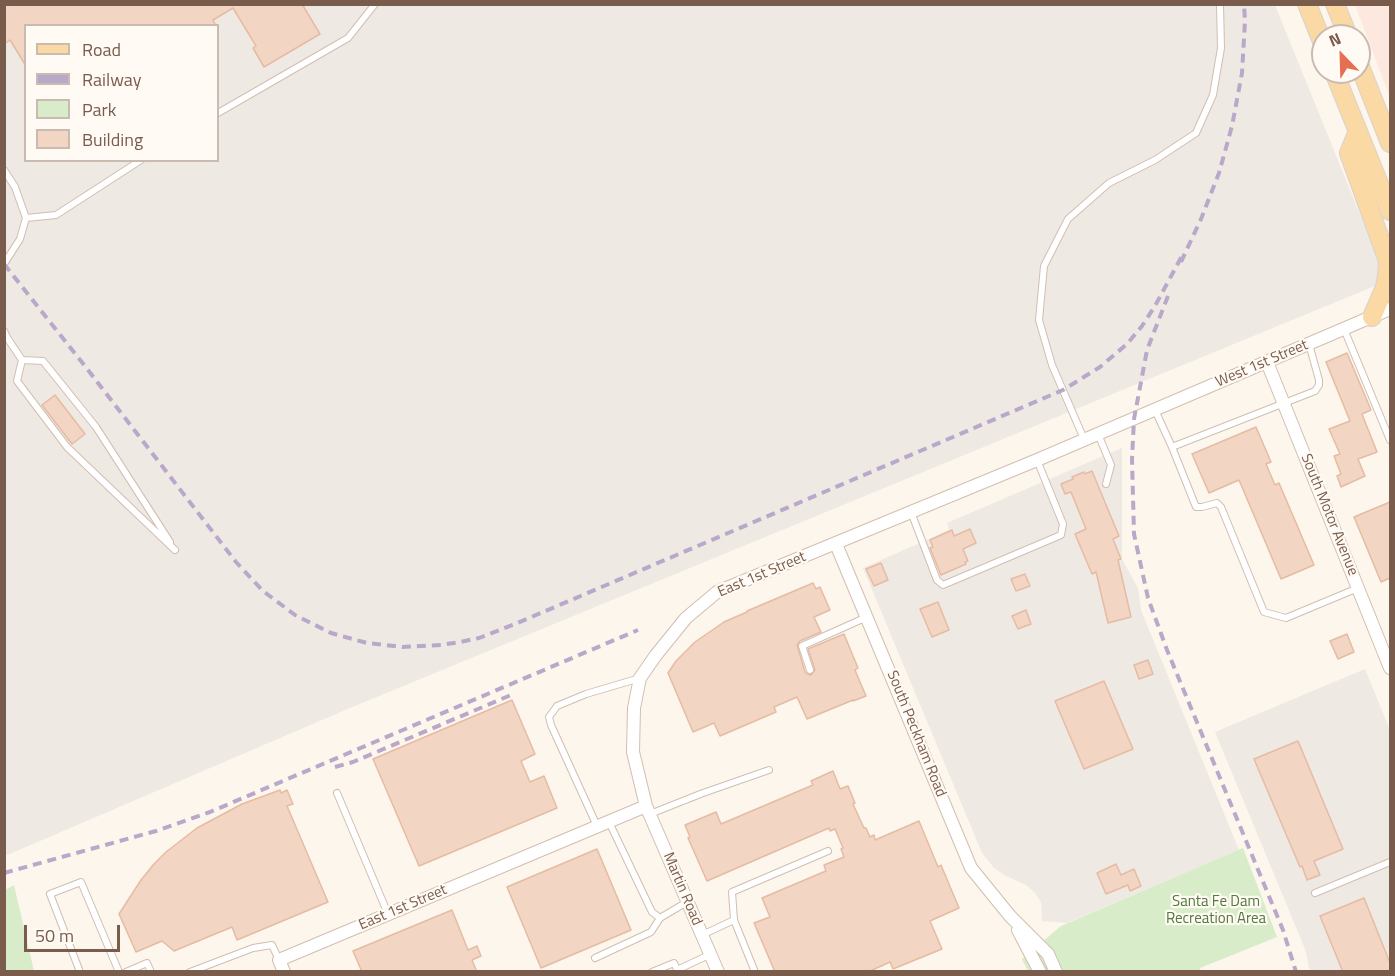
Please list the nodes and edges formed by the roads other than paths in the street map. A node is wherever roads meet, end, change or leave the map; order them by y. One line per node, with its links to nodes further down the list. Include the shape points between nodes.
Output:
1 (375, 4): 9 (lane, via 348,38)
2 (1220, 4): 28 (lane, via 1221,48 1213,95 1196,133 1109,183 1068,219 1044,266 1039,320 1052,365)
3 (1307, 4): 5 (main road)
4 (1335, 4): 6 (main road)
5 (1315, 24)
6 (1343, 24)
7 (1339, 84): 10 (main road)
8 (1367, 84): 11 (main road)
9 (219, 112)
10 (1358, 131): 14 (main road); 18 (main road, via 1349,153 1388,261 1384,287)
11 (1390, 143)
12 (138, 162): 15 (lane, via 56,215)
13 (4, 170): 15 (lane)
14 (1390, 211)
15 (26, 218): 16 (lane, via 20,239)
16 (4, 264)
17 (1390, 309): 18 (street, West 1st Street)
18 (1372, 317): 19 (street, West 1st Street)
19 (1344, 329): 21 (street, West 1st Street); 29 (lane)
20 (4, 330): 22 (lane)
21 (1309, 344): 23 (street, West 1st Street); 24 (lane, via 1319,385 1315,391)
22 (22, 360): 22 (lane, via 17,381 68,447 176,550 96,427 43,361)
23 (1267, 362): 24 (street, South Motor Avenue); 25 (street, West 1st Street)
24 (1284, 404): 30 (lane); 35 (street, South Motor Avenue)
25 (1155, 410): 26 (street, West 1st Street); 30 (lane)
26 (1134, 419): 27 (street, East 1st Street)
27 (1098, 434): 28 (street, East 1st Street); 32 (lane, via 1111,465)
28 (1084, 440): 31 (street, East 1st Street)
29 (1390, 440)
30 (1172, 447): 35 (lane, via 1196,507 1217,503 1221,507 1264,612 1286,618)
31 (1036, 460): 33 (street, East 1st Street); 33 (lane, via 1063,524 1061,535 943,585 937,580)
32 (1106, 484)
33 (911, 512): 34 (street, East 1st Street)
34 (836, 544): 36 (street, South Peckham Road); 39 (street, East 1st Street, via 717,592 686,618)
35 (1358, 588): 37 (street, South Motor Avenue)
36 (867, 617): 38 (lane, via 802,645); 49 (street, South Peckham Road, via 971,868)
37 (1390, 668)
38 (810, 670)
39 (639, 678): 42 (street, East 1st Street, via 633,752); 43 (lane, via 557,706 549,717)
40 (769, 770): 42 (lane)
41 (337, 792): 48 (lane)
42 (648, 810): 43 (street, East 1st Street); 47 (street, Martin Road)
43 (603, 824): 48 (street, East 1st Street); 50 (lane, via 652,912)
44 (828, 851): 51 (lane, via 732,892)
45 (1390, 861): 46 (lane)
46 (1315, 892)
47 (688, 902): 50 (lane); 52 (street, Martin Road)
48 (388, 914): 55 (street, East 1st Street)
49 (1010, 916): 65 (street); 66 (street, via 1048,954)
50 (660, 918): 54 (lane, via 651,932)
51 (734, 920): 52 (lane); 64 (lane)
52 (702, 935): 53 (street, Martin Road)
53 (711, 954): 56 (lane); 63 (street, Martin Road)
54 (595, 958)
55 (281, 968): 61 (lane, via 272,945 253,948)
56 (678, 971): 62 (lane, via 674,963)
57 (80, 972): 58 (lane, via 50,894 81,882)
58 (119, 972)
59 (126, 972): 60 (lane, via 147,963)
60 (151, 972)
61 (190, 972)
62 (652, 972)
63 (718, 972)
64 (755, 972)
65 (1040, 972)
66 (1056, 972)

